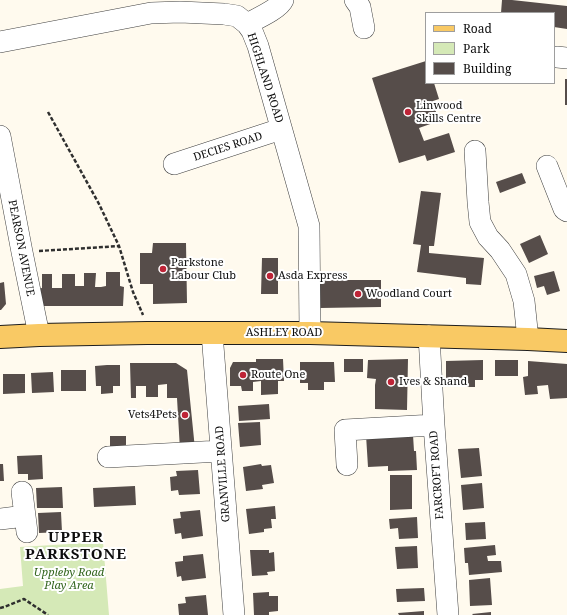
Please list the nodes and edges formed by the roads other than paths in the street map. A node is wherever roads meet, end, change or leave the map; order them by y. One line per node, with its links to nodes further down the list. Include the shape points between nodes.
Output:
1 (283, 0): 3 (street, via 281,4)
2 (355, 0): 4 (street, via 360,6)
3 (247, 24): 5 (street, HIGHLAND ROAD, via 237,16 224,14 151,13); 6 (street, HIGHLAND ROAD, via 258,46)
4 (364, 28)
5 (0, 42)
6 (281, 129): 9 (street, DECIES ROAD); 14 (street, HIGHLAND ROAD, via 309,226)
7 (0, 130): 12 (street, PEARSON AVENUE)
8 (475, 151): 18 (street, via 480,222 516,274 524,301)
9 (174, 164)
10 (547, 166): 11 (street)
11 (567, 211)
12 (8, 220): 15 (street, PEARSON AVENUE, via 22,252)
13 (212, 333): 14 (main road, ASHLEY ROAD); 15 (main road, ASHLEY ROAD); 21 (street, GRANVILLE ROAD)
14 (310, 333): 16 (main road, ASHLEY ROAD)
15 (39, 335): 17 (main road, ASHLEY ROAD)
16 (429, 336): 18 (main road, ASHLEY ROAD); 20 (street, FARCROFT ROAD)
17 (0, 337)
18 (528, 339): 19 (main road, ASHLEY ROAD)
19 (567, 341)
20 (434, 425): 23 (street, via 345,430); 27 (street, FARCROFT ROAD)
21 (221, 451): 22 (street); 26 (street, GRANVILLE ROAD)
22 (108, 457)
23 (347, 465)
24 (22, 492): 25 (street, via 26,524)
25 (0, 519)
26 (234, 615)
27 (448, 615)

